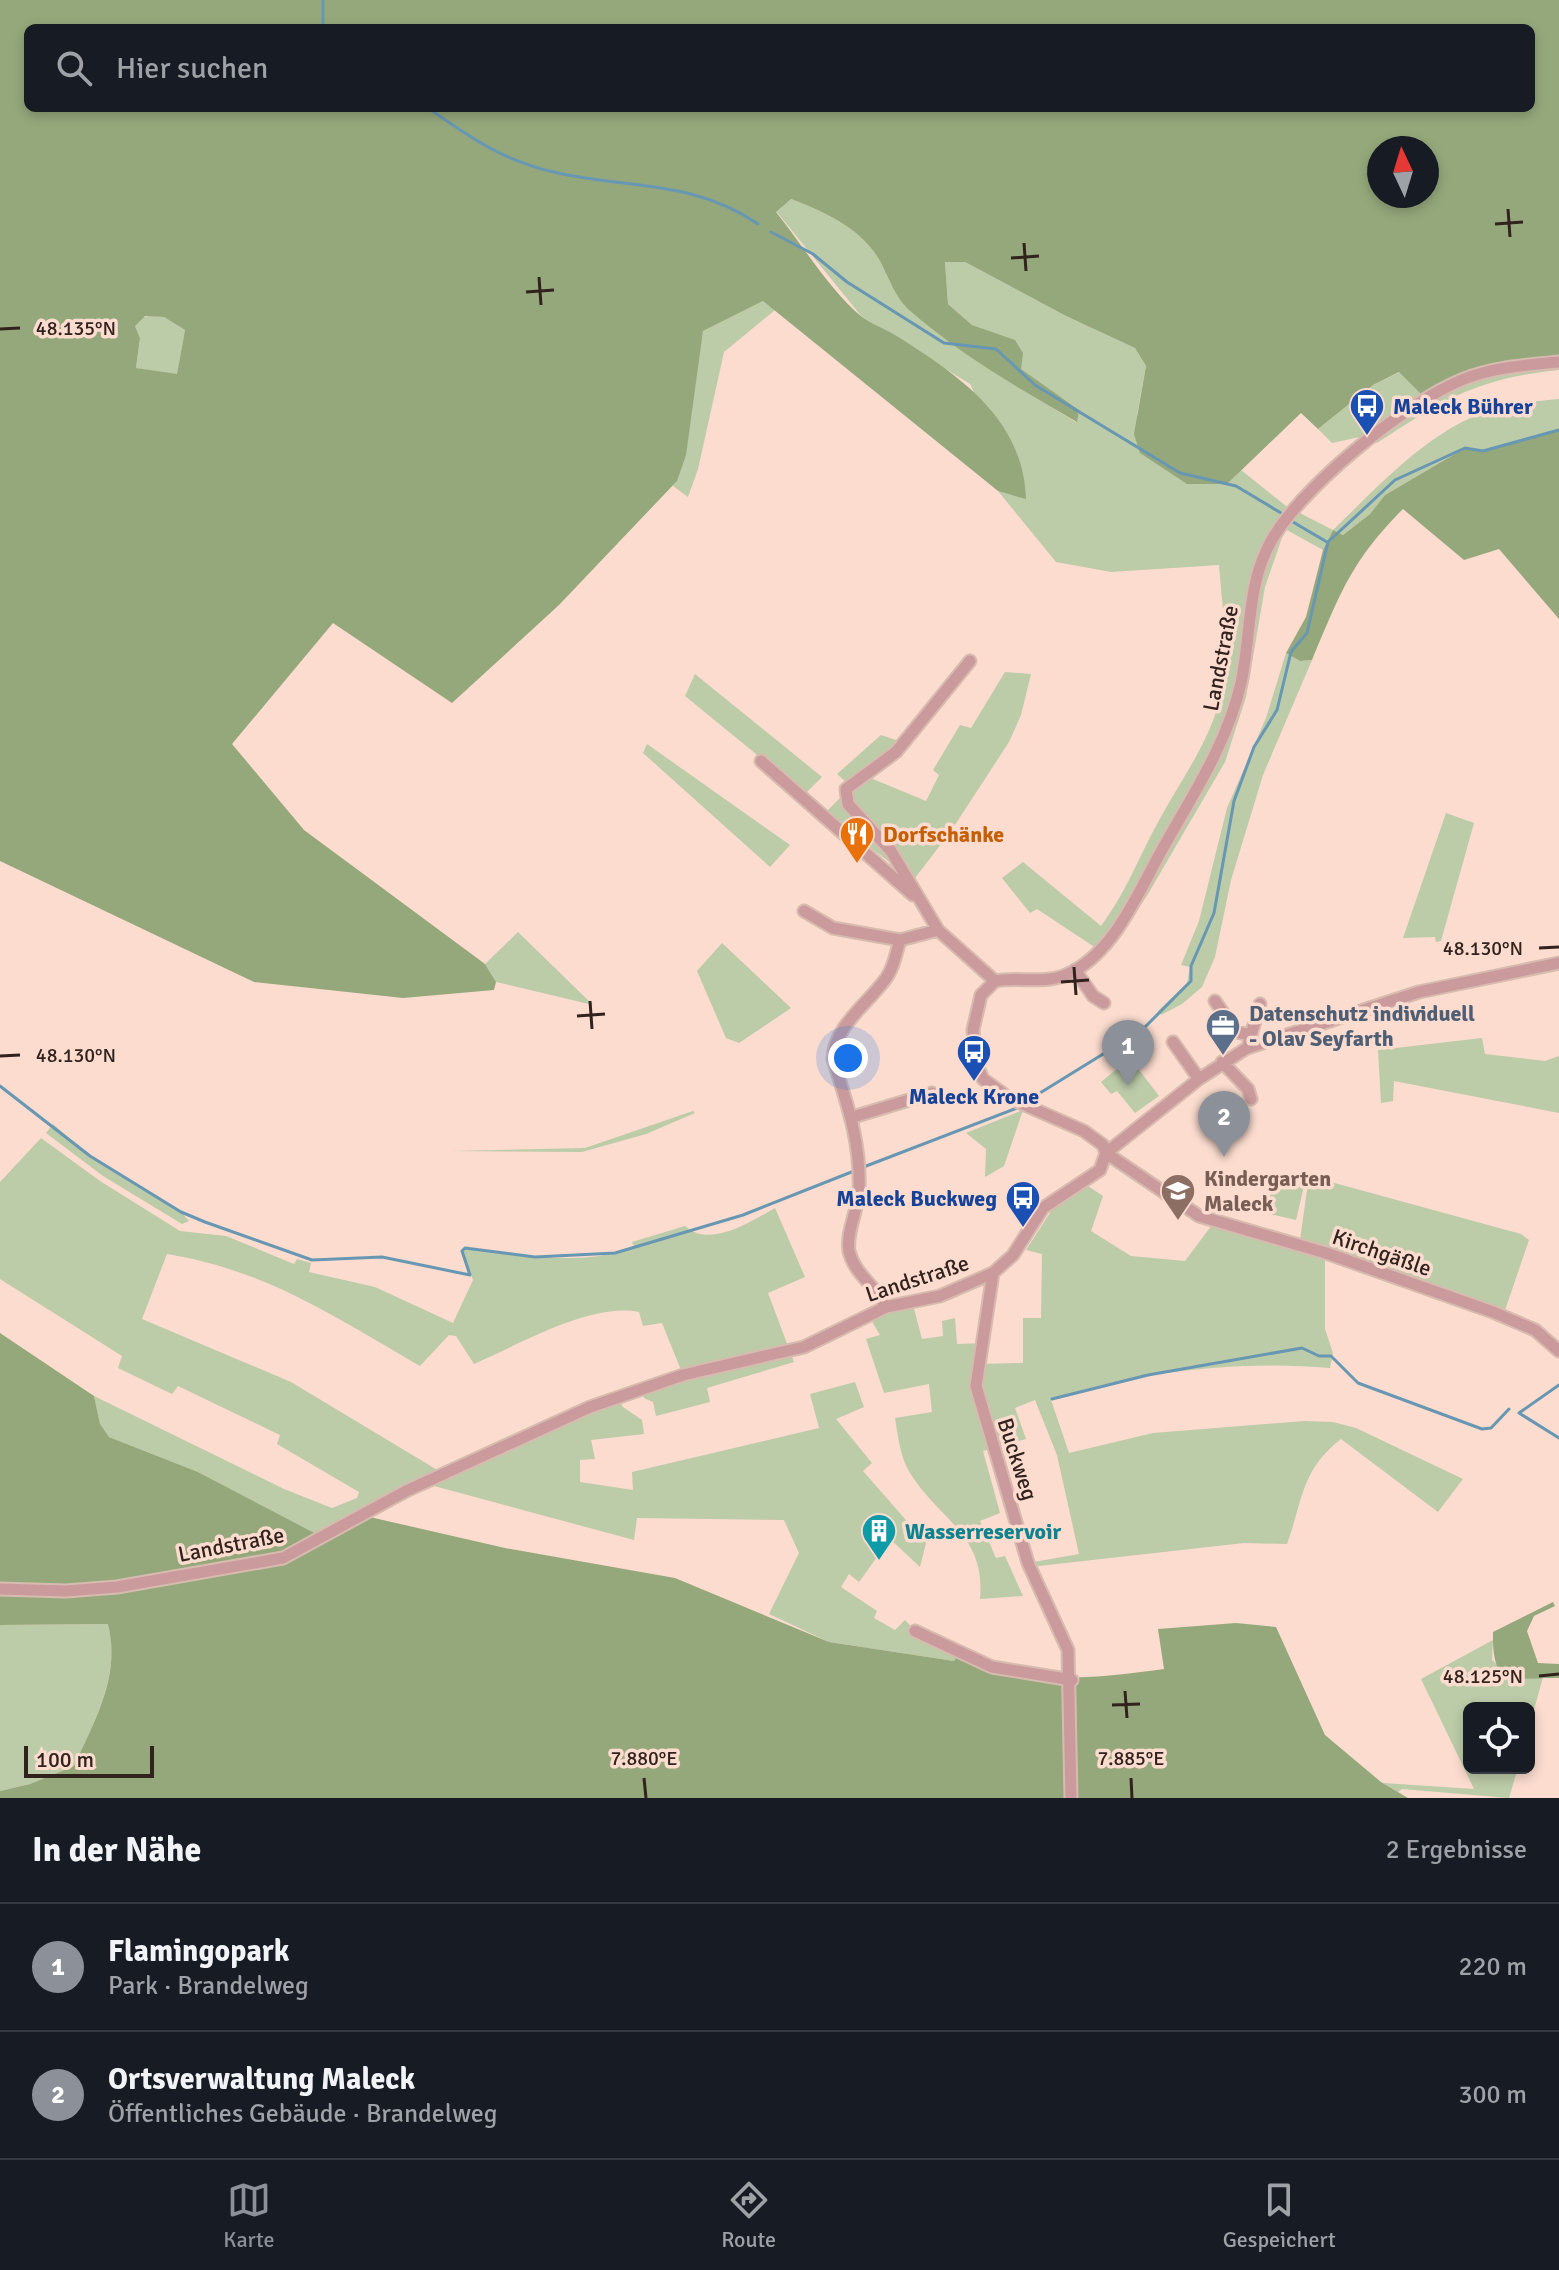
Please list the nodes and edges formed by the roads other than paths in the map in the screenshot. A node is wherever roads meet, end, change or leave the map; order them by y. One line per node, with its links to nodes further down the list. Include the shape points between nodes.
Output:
1 (1559, 362): 9 (street, Landstraße, via 1481,373 1446,388 1369,441 1285,519 1259,567 1240,684 1212,765 1129,911)
2 (970, 661): 4 (street, via 896,752 846,789 853,811 891,851)
3 (761, 761): 4 (street)
4 (919, 897): 6 (street)
5 (804, 911): 7 (street, via 833,928)
6 (938, 930): 7 (street); 10 (street)
7 (900, 940): 21 (street, via 886,980 833,1049)
8 (1559, 963): 16 (street, Landstraße, via 1419,992)
9 (1075, 970): 10 (street, via 1046,981); 12 (street)
10 (995, 981): 22 (street, via 977,1002 973,1030 981,1076 1009,1098 1095,1138)
11 (1215, 1001): 14 (street, via 1236,1032)
12 (1104, 1003)
13 (1260, 1004): 14 (street)
14 (1251, 1035): 16 (street)
15 (1173, 1042): 18 (street)
16 (1247, 1048): 17 (street, Landstraße)
17 (1222, 1062): 18 (street, Landstraße); 20 (street)
18 (1199, 1079): 22 (street, Landstraße)
19 (932, 1093): 21 (street)
20 (1251, 1099)
21 (853, 1117): 24 (street, via 859,1196 848,1246 861,1276)
22 (1106, 1153): 23 (street, Landstraße, via 1100,1170 1043,1208 1013,1255); 25 (street, Kirchgäßle, via 1209,1221 1326,1253 1493,1312 1535,1330)
23 (993, 1273): 24 (street, Landstraße, via 940,1296); 28 (street, Buckweg, via 976,1386 1028,1563 1068,1650)
24 (886, 1307): 26 (street, Landstraße, via 804,1347 683,1375 590,1407 406,1491 283,1558 117,1587)
25 (1559, 1351)
26 (0, 1589)
27 (915, 1631): 28 (street, via 992,1667)
28 (1072, 1680): 29 (street, Buckweg)
29 (1071, 1798)

